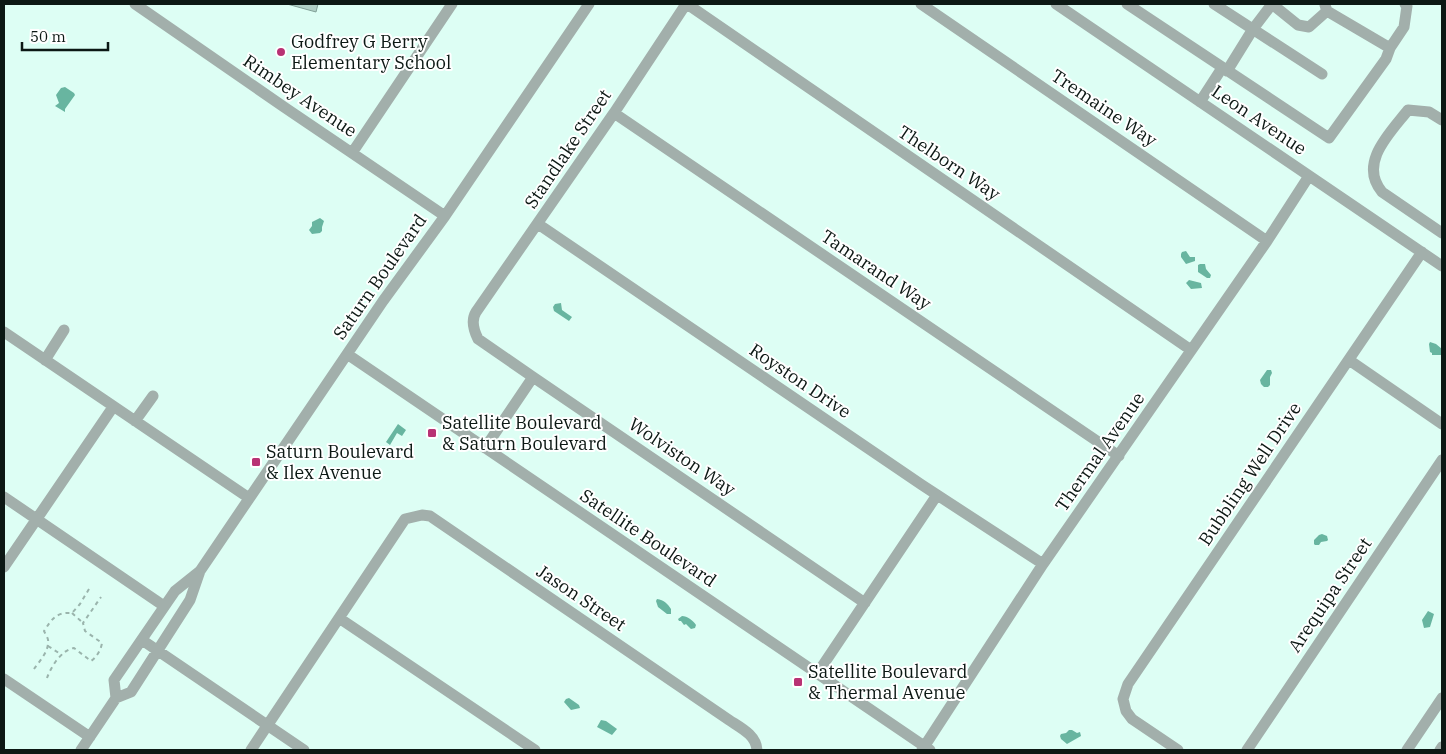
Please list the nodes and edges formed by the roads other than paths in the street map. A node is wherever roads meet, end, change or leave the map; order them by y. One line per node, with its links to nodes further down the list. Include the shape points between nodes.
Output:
1 (135, 4): 19 (street, Rimbey Avenue)
2 (452, 4): 19 (street)
3 (589, 4): 21 (street, Saturn Boulevard)
4 (686, 4): 17 (street, Standlake Street); 30 (street, Thelborn Way)
5 (921, 4): 24 (street, Tremaine Way)
6 (1056, 4): 16 (street, Leon Avenue)
7 (1127, 4): 14 (street)
8 (1214, 4): 12 (street)
9 (1272, 4): 11 (street, via 1298,25 1309,27); 12 (street)
10 (1405, 4): 13 (street, via 1404,27)
11 (1325, 7): 13 (street)
12 (1253, 29): 14 (street); 15 (street)
13 (1390, 48): 14 (street, via 1329,138)
14 (1224, 69): 16 (street)
15 (1322, 74)
16 (1200, 102): 20 (street, Leon Avenue)
17 (614, 113): 22 (street, Standlake Street); 40 (street, Tamarand Way)
18 (1442, 120): 23 (street, via 1429,112 1408,110 1379,148 1373,166 1374,178 1382,192)
19 (352, 153): 21 (street, Rimbey Avenue)
20 (1308, 176): 24 (street, Thermal Avenue); 25 (street, Leon Avenue)
21 (445, 216): 31 (street, Saturn Boulevard)
22 (538, 224): 27 (street, Standlake Street); 42 (street, Royston Drive)
23 (1442, 233)
24 (1267, 241): 30 (street, Thermal Avenue)
25 (1422, 252): 26 (street, Leon Avenue); 33 (street, Bubbling Well Drive)
26 (1442, 266)
27 (476, 312): 34 (street, Wolviston Way, via 473,318 478,339)
28 (64, 330): 32 (street)
29 (4, 332): 32 (street)
30 (1191, 350): 40 (street, Thermal Avenue)
31 (347, 354): 39 (street, Satellite Boulevard); 44 (street, Saturn Boulevard)
32 (45, 360): 36 (street)
33 (1350, 360): 38 (street); 67 (street, Bubbling Well Drive, via 1128,684 1123,699 1132,719)
34 (532, 377): 39 (street); 49 (street, Wolviston Way)
35 (153, 396): 37 (street)
36 (113, 407): 37 (street); 45 (street)
37 (136, 421): 44 (street)
38 (1442, 424)
39 (484, 448): 54 (street, Satellite Boulevard)
40 (1119, 456): 46 (street, Thermal Avenue)
41 (1442, 460): 68 (street, Arequipa Street)
42 (937, 495): 46 (street, Royston Drive); 49 (street)
43 (4, 497): 45 (street)
44 (249, 498): 48 (street, Saturn Boulevard)
45 (35, 519): 47 (street); 50 (street)
46 (1043, 564): 61 (street, Thermal Avenue)
47 (4, 567)
48 (200, 570): 50 (street, Saturn Boulevard, via 175,591); 53 (street, Saturn Boulevard, via 190,600)
49 (865, 603): 54 (street)
50 (164, 606): 52 (street, Saturn Boulevard)
51 (339, 618): 58 (street); 65 (street); 66 (street, Jason Street, via 405,519 422,514 430,516 745,731 753,737)
52 (142, 640): 53 (street); 56 (street, Saturn Boulevard, via 114,680)
53 (158, 651): 56 (street, Saturn Boulevard, via 131,692); 58 (street)
54 (817, 674): 61 (street, Satellite Boulevard)
55 (4, 679): 59 (street)
56 (116, 698): 59 (street, Saturn Boulevard)
57 (1442, 698): 69 (street)
58 (267, 726): 63 (street); 64 (street)
59 (90, 737): 62 (street, Saturn Boulevard)
60 (1442, 747): 70 (street)
61 (926, 749)
62 (81, 750)
63 (251, 750)
64 (304, 750)
65 (535, 750)
66 (757, 750)
67 (1178, 750)
68 (1247, 750)
69 (1407, 750)
70 (1440, 750)

